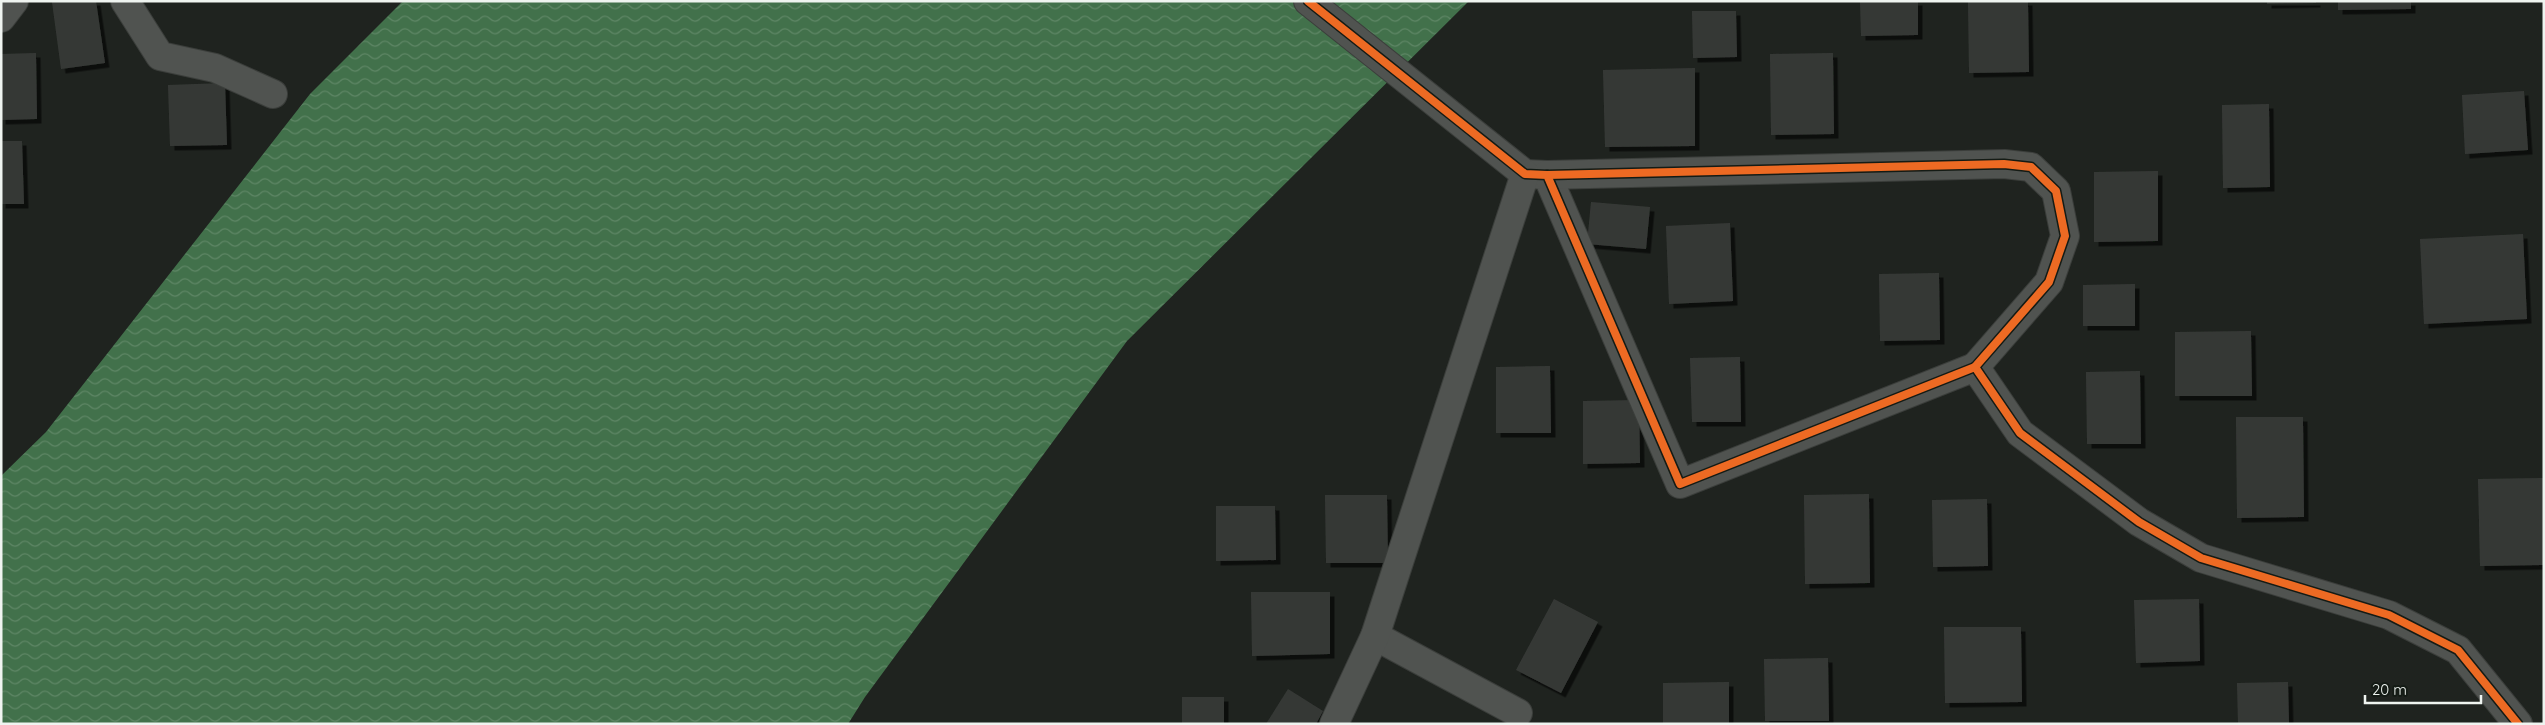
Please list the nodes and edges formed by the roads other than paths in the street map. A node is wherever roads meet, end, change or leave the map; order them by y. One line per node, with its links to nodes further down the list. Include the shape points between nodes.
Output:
1 (14, 1): 4 (street)
2 (125, 1): 5 (street, via 160,56 215,68)
3 (1308, 1): 6 (street)
4 (1, 18)
5 (273, 94)
6 (1536, 174): 7 (street, via 1680,484); 7 (street, via 1994,165 2031,167 2056,191 2065,236 2049,282); 8 (street)
7 (1975, 367): 11 (street, via 2020,433 2139,522 2201,558 2389,615 2458,650)
8 (1375, 636): 9 (street); 10 (street)
9 (1518, 713)
10 (1334, 724)
11 (2518, 724)

